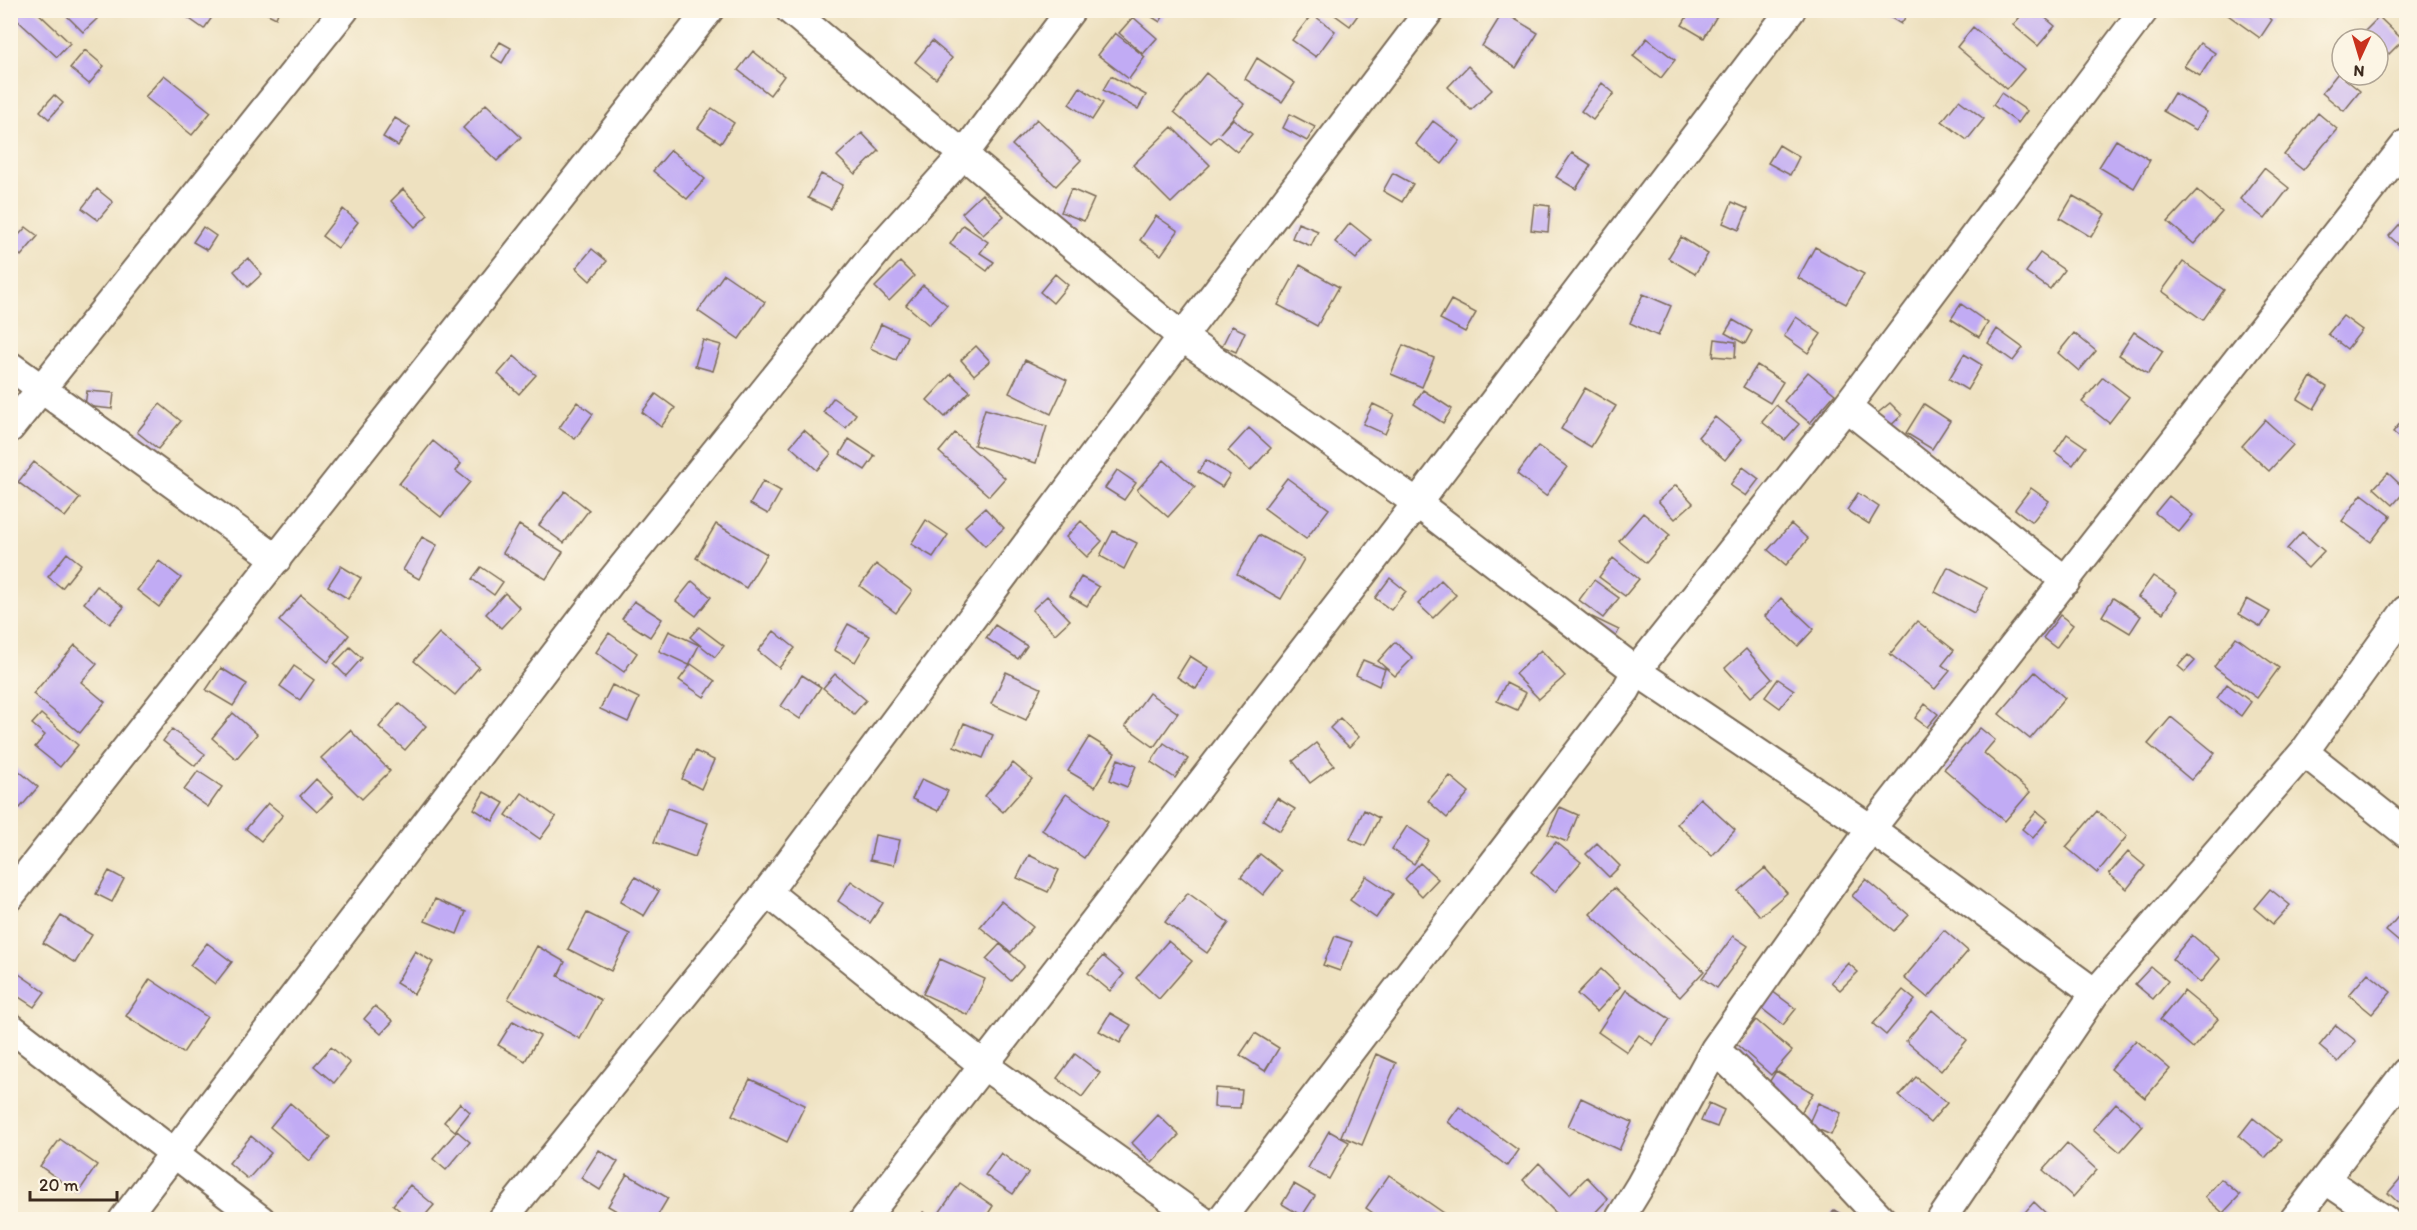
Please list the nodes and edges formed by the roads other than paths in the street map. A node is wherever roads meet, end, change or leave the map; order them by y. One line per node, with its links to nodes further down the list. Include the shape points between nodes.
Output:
1 (344, 10): 12 (street)
2 (709, 10): 16 (street)
3 (790, 10): 9 (street)
4 (1071, 10): 9 (street)
5 (1430, 10): 10 (street)
6 (1791, 10): 15 (street)
7 (2144, 10): 13 (street)
8 (2406, 144): 17 (street)
9 (964, 154): 10 (street); 30 (street, via 880,246 609,584)
10 (1182, 337): 15 (street); 23 (street)
11 (10, 366): 12 (street)
12 (41, 390): 14 (street); 16 (street)
13 (1846, 407): 17 (street); 19 (street)
14 (10, 428)
15 (1417, 503): 19 (street); 28 (street)
16 (277, 559): 24 (street)
17 (2066, 581): 21 (street)
18 (2406, 610): 20 (street)
19 (1636, 671): 21 (street); 37 (street, via 1626,690)
20 (2304, 752): 22 (street); 25 (street)
21 (1871, 829): 25 (street); 27 (street)
22 (2406, 832)
23 (767, 892): 28 (street); 34 (street)
24 (10, 896)
25 (2095, 993): 40 (street)
26 (10, 1027): 30 (street)
27 (1714, 1048): 38 (street); 39 (street)
28 (982, 1064): 35 (street); 36 (street)
29 (2406, 1072): 31 (street)
30 (175, 1154): 32 (street); 33 (street)
31 (2326, 1180): 41 (street); 42 (street)
32 (123, 1220)
33 (261, 1220)
34 (501, 1220)
35 (864, 1220)
36 (1201, 1220)
37 (1221, 1220)
38 (1619, 1220)
39 (1882, 1220)
40 (1941, 1220)
41 (2294, 1220)
42 (2385, 1220)

